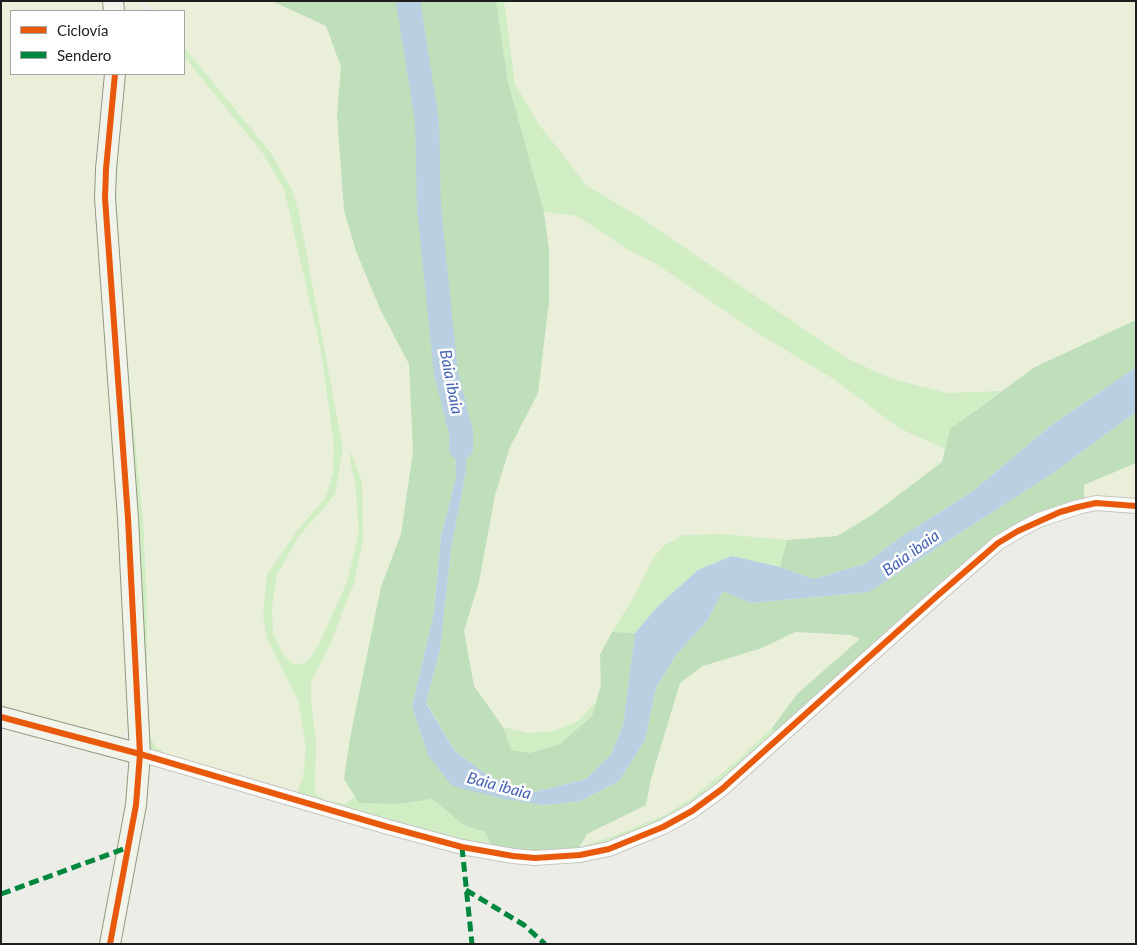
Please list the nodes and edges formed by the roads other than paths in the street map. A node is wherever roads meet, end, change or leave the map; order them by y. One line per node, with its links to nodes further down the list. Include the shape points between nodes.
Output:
1 (115, 75): 4 (street, via 105,198 128,518)
2 (1136, 506): 4 (street, via 1096,503 1078,507 1040,520 998,543 722,789 664,827 609,849 535,858 488,852 396,830)
3 (1, 718): 4 (street)
4 (140, 754): 5 (street, via 136,805)
5 (110, 944)

